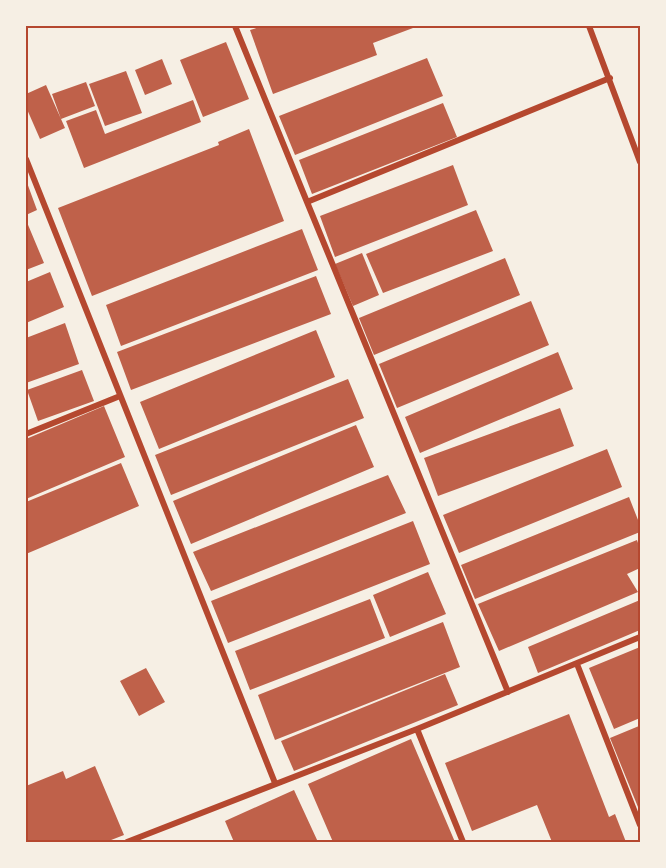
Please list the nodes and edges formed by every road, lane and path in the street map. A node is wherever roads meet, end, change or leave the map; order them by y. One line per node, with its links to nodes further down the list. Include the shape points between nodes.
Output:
1 (235, 26): 6 (street)
2 (590, 26): 3 (street)
3 (610, 78): 5 (street); 6 (street)
4 (26, 159): 7 (street)
5 (640, 162)
6 (306, 202): 11 (street)
7 (120, 396): 8 (street); 13 (street)
8 (26, 434)
9 (640, 636): 10 (street)
10 (577, 664): 11 (street); 14 (street)
11 (508, 692): 12 (street)
12 (417, 729): 13 (street); 16 (street)
13 (275, 783): 15 (street)
14 (640, 825)
15 (128, 843)
16 (463, 843)

